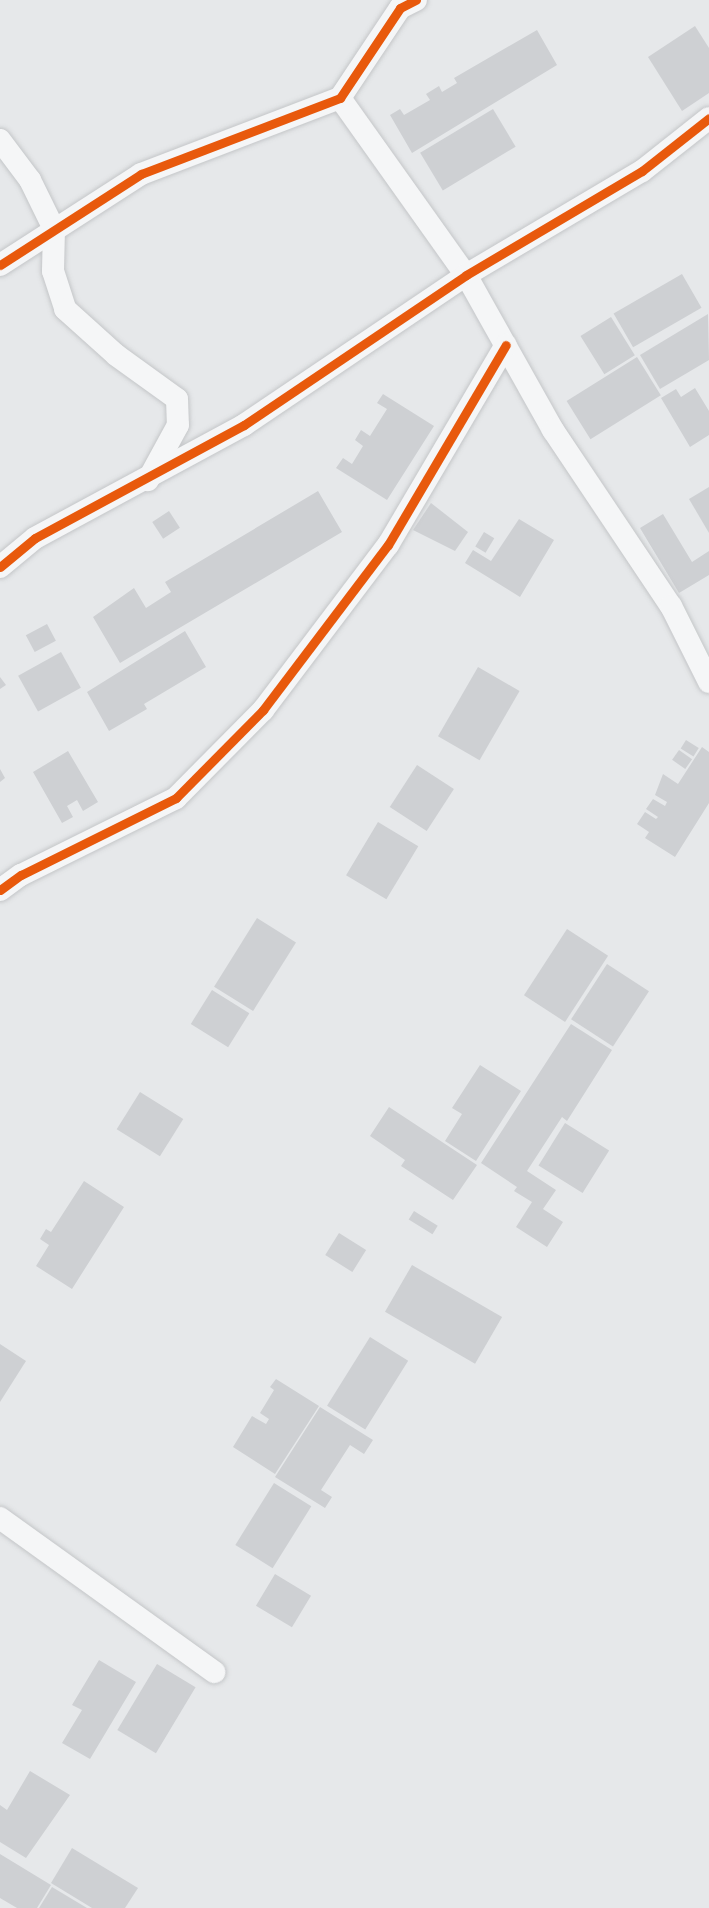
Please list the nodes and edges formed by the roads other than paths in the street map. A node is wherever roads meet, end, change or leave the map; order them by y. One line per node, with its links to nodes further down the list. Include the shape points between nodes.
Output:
1 (416, 0): 2 (street, via 400,8)
2 (340, 98): 5 (street, via 141,174); 7 (street)
3 (709, 118): 7 (street, via 642,171)
4 (0, 140): 5 (street, via 30,180)
5 (54, 229): 6 (street); 9 (street, via 53,271 65,309 116,355 177,399 178,425)
6 (0, 265)
7 (466, 275): 8 (street); 9 (street, via 244,425)
8 (506, 345): 11 (street, via 554,430 671,606); 12 (street, via 388,545 263,710 176,798)
9 (147, 481): 10 (street, via 35,538)
10 (0, 567)
11 (709, 682)
12 (0, 889)
13 (0, 1518): 14 (street)
14 (214, 1672)

